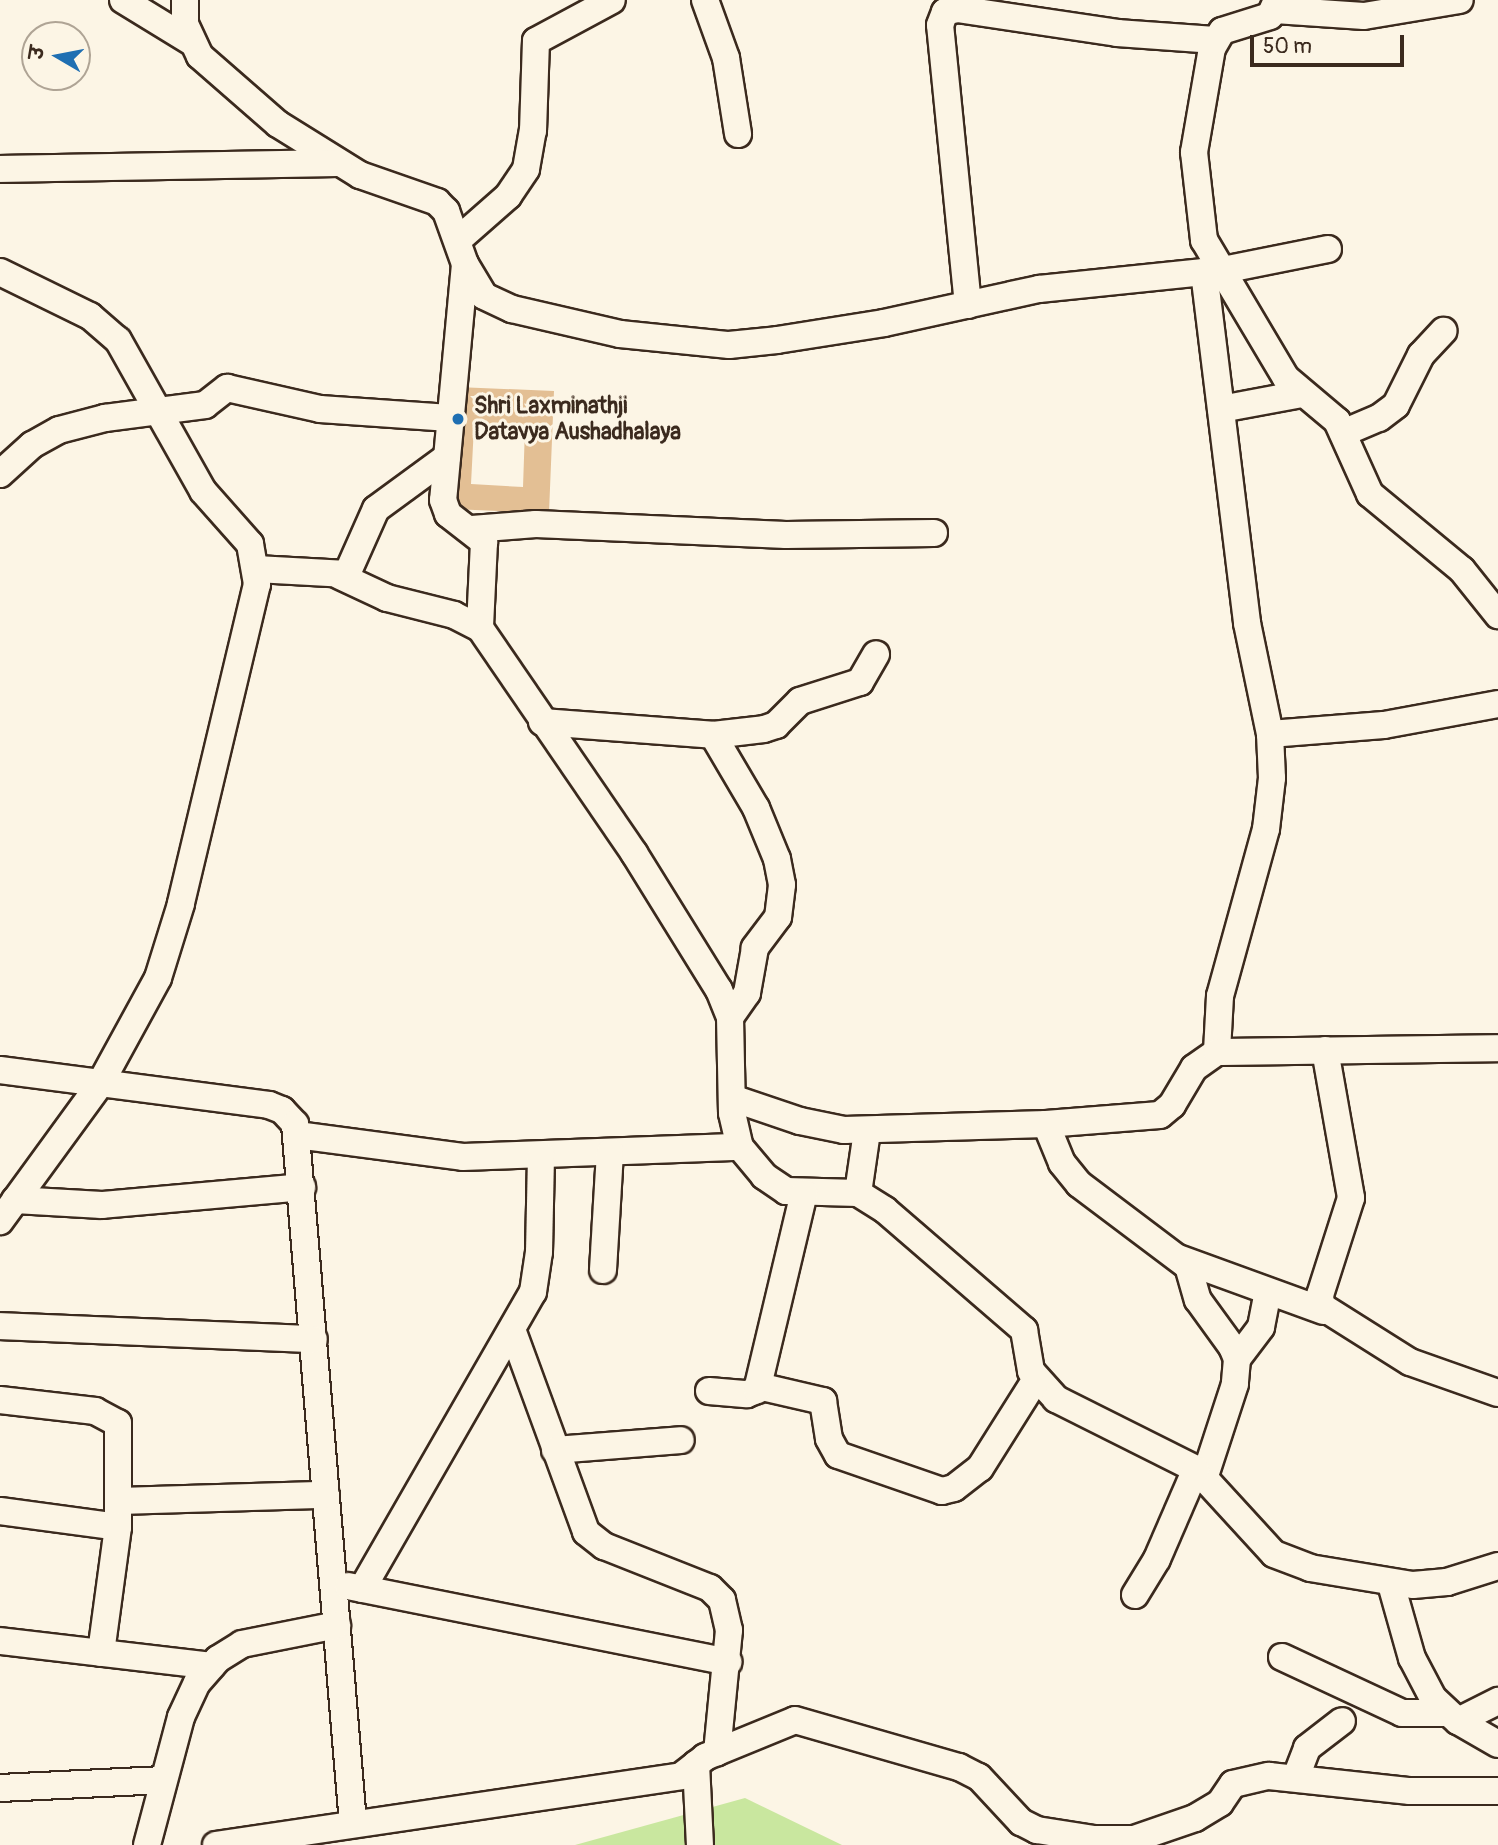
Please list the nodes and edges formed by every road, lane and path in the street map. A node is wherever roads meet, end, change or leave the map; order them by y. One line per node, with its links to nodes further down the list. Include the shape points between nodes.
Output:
1 (123, 0): 8 (street)
2 (185, 0): 8 (street)
3 (612, 0): 13 (street, via 536,41 533,131 526,169)
4 (705, 0): 9 (street, via 726,58)
5 (1460, 0): 6 (street, via 1364,16)
6 (1276, 5): 7 (street, via 1222,31)
7 (1215, 40): 14 (street, via 1197,112 1194,152 1204,240); 16 (street, via 1116,33 965,10 945,12 940,25)
8 (190, 41): 10 (street, via 200,56 278,124)
9 (738, 134)
10 (339, 163): 11 (street); 13 (street, via 437,202 446,211)
11 (0, 169)
12 (1328, 249): 14 (street)
13 (462, 252): 16 (street, via 484,296 496,303 620,334 689,343 777,340); 21 (street)
14 (1213, 271): 16 (street, via 1039,289); 18 (street); 20 (street)
15 (0, 272): 19 (street, via 105,326)
16 (968, 305)
17 (1443, 331): 22 (street, via 1421,355 1389,412)
18 (1301, 394): 20 (street); 22 (street, via 1337,421)
19 (160, 409): 21 (street, via 210,404 227,388 320,409); 24 (street, via 59,430); 27 (street, via 203,491 250,544)
20 (1221, 409): 34 (street, via 1247,623)
21 (450, 418): 23 (street)
22 (1343, 433): 29 (street, via 1370,494 1462,570)
23 (447, 457): 25 (street, via 444,507); 28 (street, via 376,509 354,563)
24 (5, 466)
25 (472, 529): 26 (street, via 536,524 786,535); 30 (street, via 480,535 485,550 478,599)
26 (934, 533)
27 (257, 569): 28 (street); 41 (street, via 253,604 171,943 158,978)
28 (340, 576): 30 (street, via 387,598 454,615)
29 (1498, 615)
30 (480, 628): 33 (street)
31 (876, 654): 35 (street, via 860,682 800,701 776,724)
32 (1498, 704): 34 (street, via 1384,725)
33 (542, 722): 35 (street); 36 (street, via 634,853 710,974)
34 (1270, 734): 39 (street, via 1268,819 1220,996)
35 (713, 735): 36 (street, via 756,808 777,859 782,885 778,917 755,948 747,993)
36 (730, 1017): 42 (street)
37 (1498, 1048): 38 (street)
38 (1325, 1050): 39 (street); 56 (street, via 1351,1198 1320,1295)
39 (1217, 1052): 43 (street, via 1194,1068 1172,1105 1160,1115)
40 (0, 1070): 41 (street)
41 (100, 1084): 45 (street, via 269,1105 290,1115); 52 (street)
42 (732, 1098): 44 (street, via 825,1128); 46 (street)
43 (1046, 1124): 44 (street); 53 (street, via 1062,1163 1079,1184)
44 (867, 1131): 51 (street)
45 (297, 1135): 48 (street, via 441,1156); 49 (street)
46 (740, 1147): 47 (street); 50 (street, via 774,1185)
47 (610, 1152): 48 (street); 54 (street)
48 (541, 1155): 58 (street, via 537,1281)
49 (302, 1187): 52 (street); 59 (street)
50 (804, 1193): 51 (street); 62 (street)
51 (858, 1193): 61 (street, via 885,1210 1024,1330)
52 (8, 1211)
53 (1176, 1258): 55 (street); 60 (street, via 1189,1269 1198,1300)
54 (603, 1270)
55 (1268, 1292): 56 (street); 60 (street, via 1261,1327)
56 (1324, 1311): 64 (street, via 1410,1362)
57 (0, 1326): 59 (street)
58 (513, 1332): 67 (street); 75 (street, via 460,1413)
59 (314, 1339): 69 (street)
60 (1237, 1359): 68 (street, via 1235,1384)
61 (1036, 1379): 62 (street, via 980,1468 943,1491 838,1455 829,1439 823,1401); 68 (street, via 1073,1411)
62 (758, 1386): 63 (street, via 747,1394)
63 (709, 1391)
64 (1498, 1393)
65 (0, 1400): 71 (street, via 113,1416 120,1434)
66 (681, 1440): 67 (street)
67 (555, 1450): 81 (street, via 579,1519 592,1539 710,1588 722,1600 729,1630)
68 (1200, 1472): 74 (street, via 1275,1555 1310,1568); 76 (street)
69 (327, 1495): 71 (street); 73 (street)
70 (0, 1511): 71 (street)
71 (118, 1514): 79 (street)
72 (1498, 1566): 74 (street, via 1447,1582)
73 (333, 1583): 75 (street); 77 (street)
74 (1391, 1584): 84 (street, via 1412,1658 1433,1699)
75 (362, 1589): 81 (street)
76 (1135, 1595)
77 (337, 1625): 82 (street, via 242,1644); 92 (street)
78 (0, 1641): 79 (street)
79 (101, 1653): 82 (street)
80 (1282, 1657): 84 (street, via 1402,1713)
81 (728, 1662): 87 (street)
82 (212, 1666): 89 (street, via 197,1683 181,1717)
83 (1498, 1701): 84 (street)
84 (1453, 1717): 86 (street)
85 (1342, 1721): 88 (street, via 1307,1748)
86 (1498, 1744)
87 (706, 1758): 88 (street, via 795,1720 841,1730 979,1777 1010,1813 1037,1830 1094,1839 1134,1839 1195,1818 1220,1803 1233,1784 1269,1776); 92 (street, via 681,1776); 95 (street)
88 (1296, 1777): 91 (street, via 1410,1791)
89 (163, 1780): 90 (street); 93 (street)
90 (0, 1788)
91 (1498, 1791)
92 (353, 1823): 94 (street)
93 (147, 1845)
94 (216, 1845)
95 (700, 1845)

